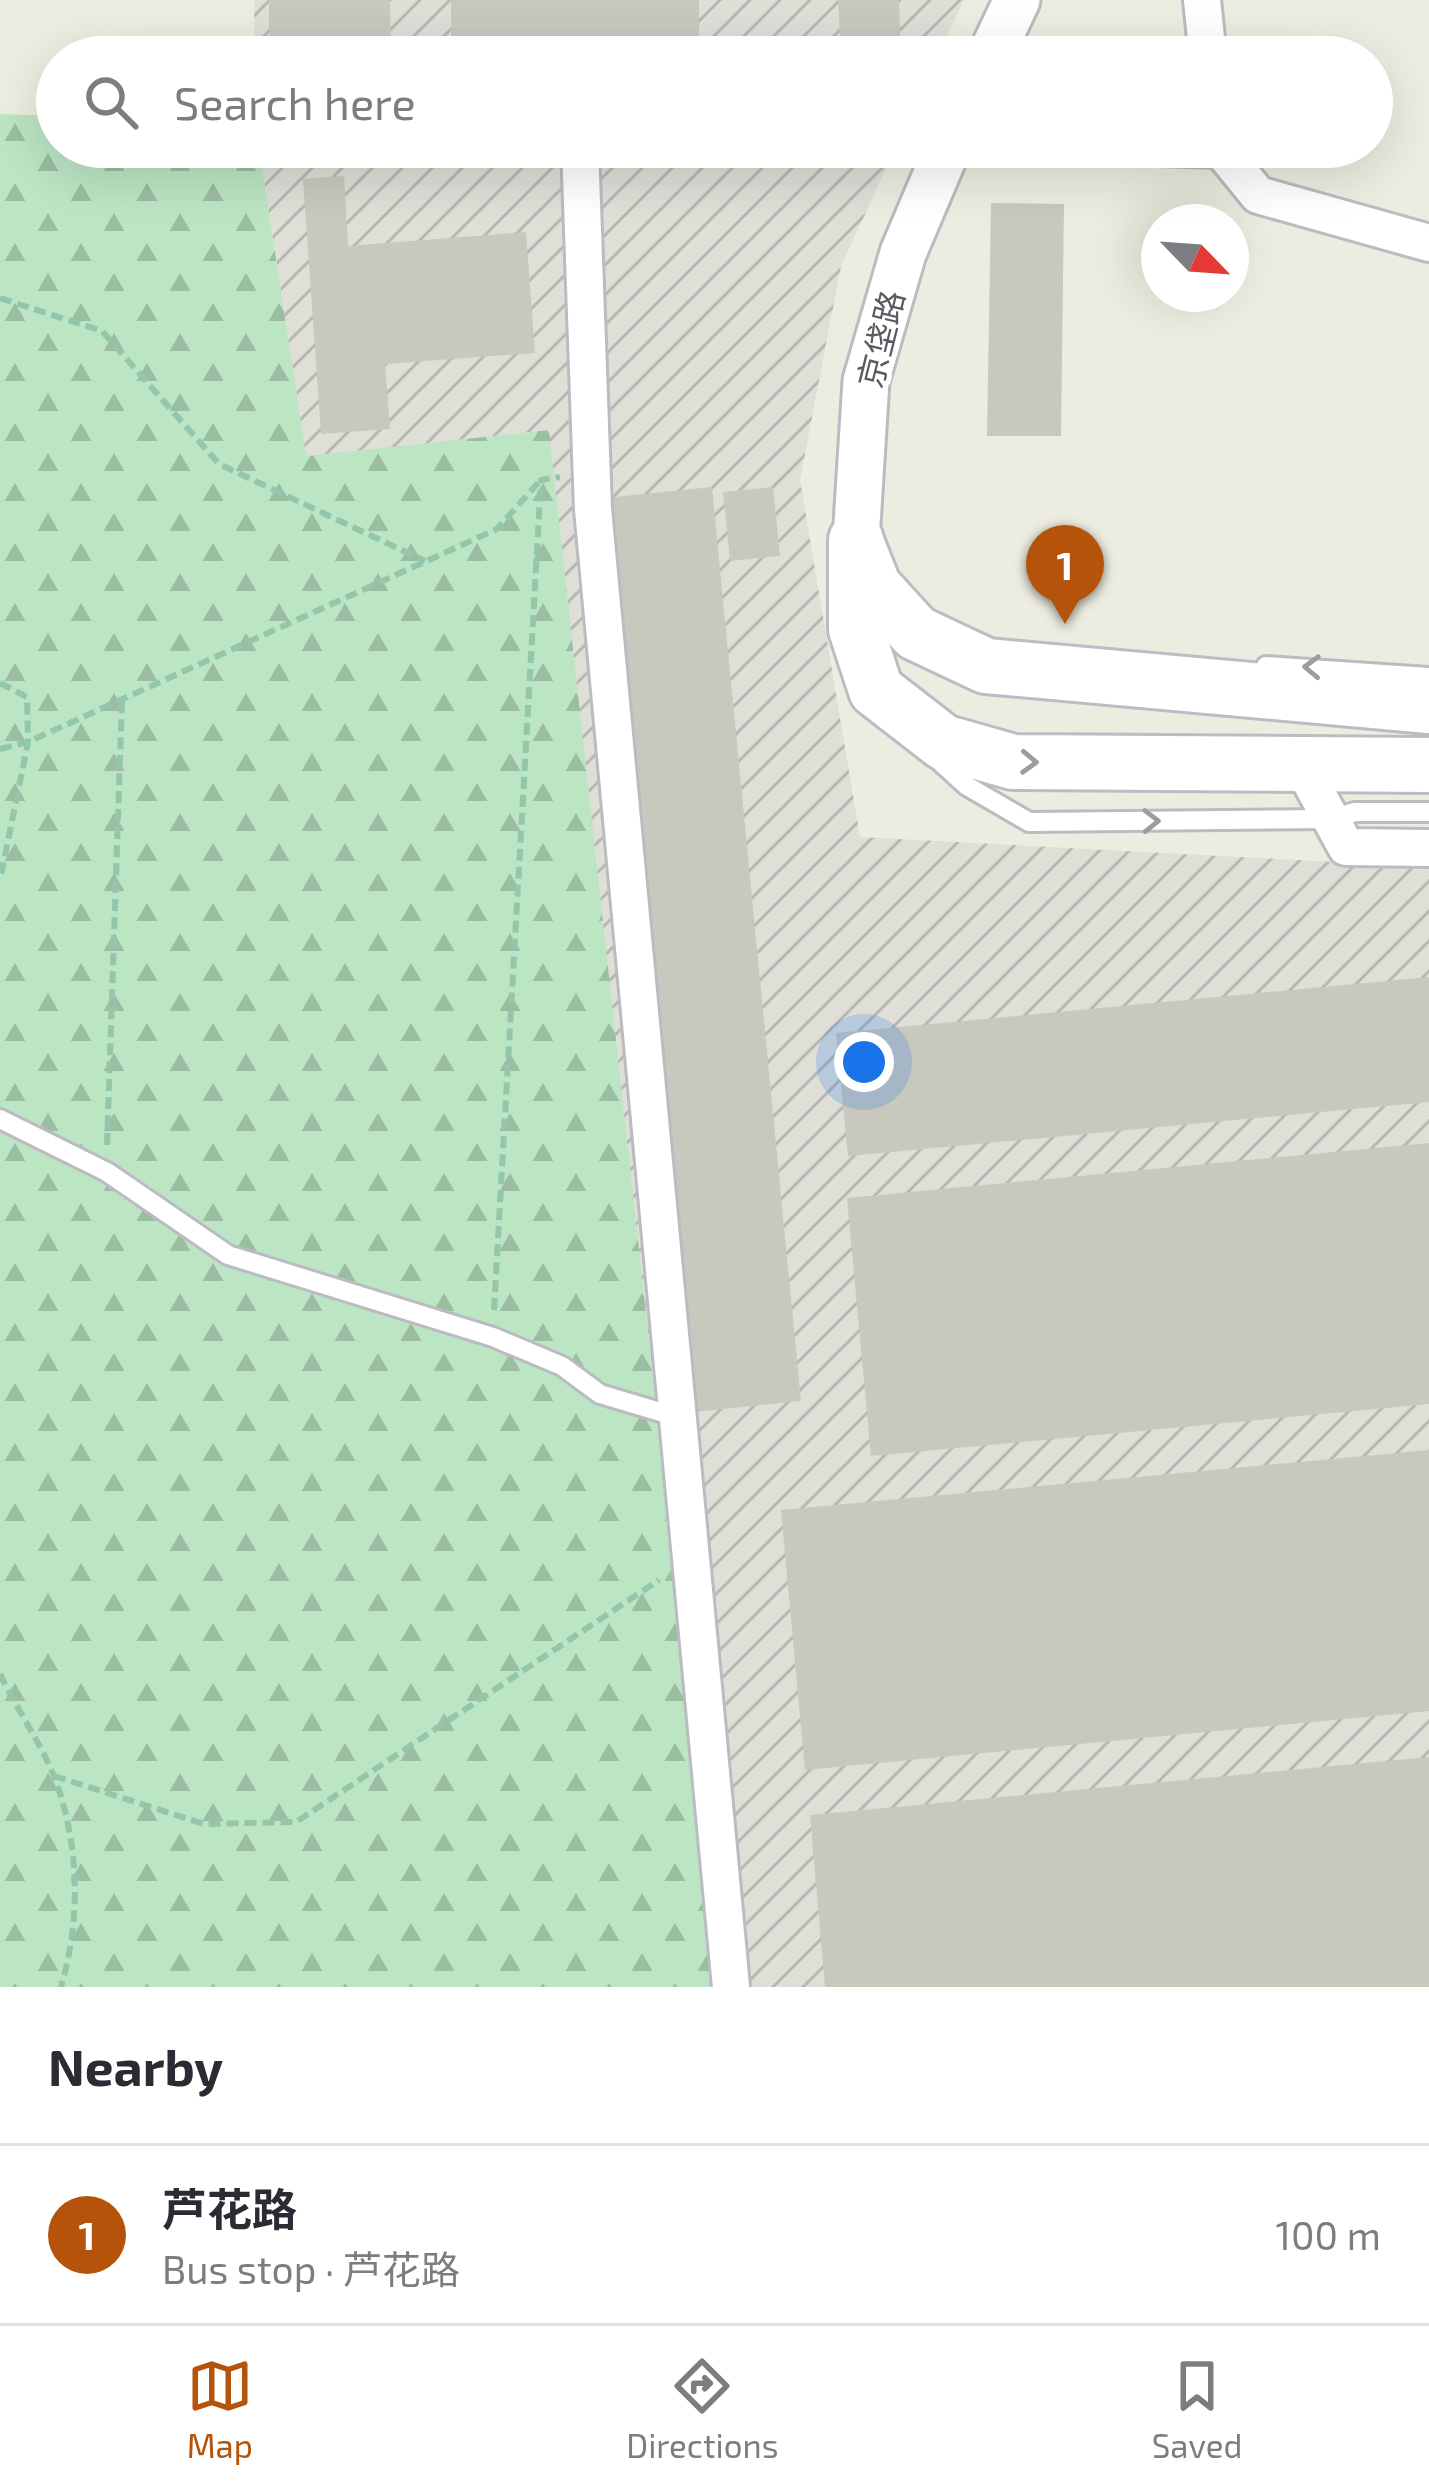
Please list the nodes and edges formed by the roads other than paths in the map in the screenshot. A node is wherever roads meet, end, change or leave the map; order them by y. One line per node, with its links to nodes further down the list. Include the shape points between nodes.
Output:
1 (1016, 0): 3 (street)
2 (1202, 0): 4 (street)
3 (1000, 36)
4 (1206, 36)
5 (581, 168): 22 (street, via 592,471)
6 (939, 168): 9 (street, 京垡路, via 903,253 866,381)
7 (1236, 168): 8 (street, via 1258,195)
8 (1429, 243)
9 (856, 540): 12 (main road, via 874,587 916,633); 14 (main road, via 856,629)
10 (1202, 664): 12 (lane)
11 (1248, 665): 13 (lane, one-way to 11)
12 (986, 666): 15 (main road)
13 (1429, 676)
14 (876, 690): 17 (main road, one-way to 17, via 943,742 1012,762); 19 (lane, one-way to 19, via 967,786 1029,822)
15 (1429, 706)
16 (1429, 765): 17 (main road)
17 (1301, 766): 19 (street)
18 (1429, 812): 19 (lane)
19 (1330, 819): 20 (street, via 1346,847)
20 (1429, 848)
21 (0, 1119): 22 (lane, via 106,1172 228,1255 493,1337 562,1366 600,1394)
22 (677, 1417): 23 (street)
23 (731, 1987)

